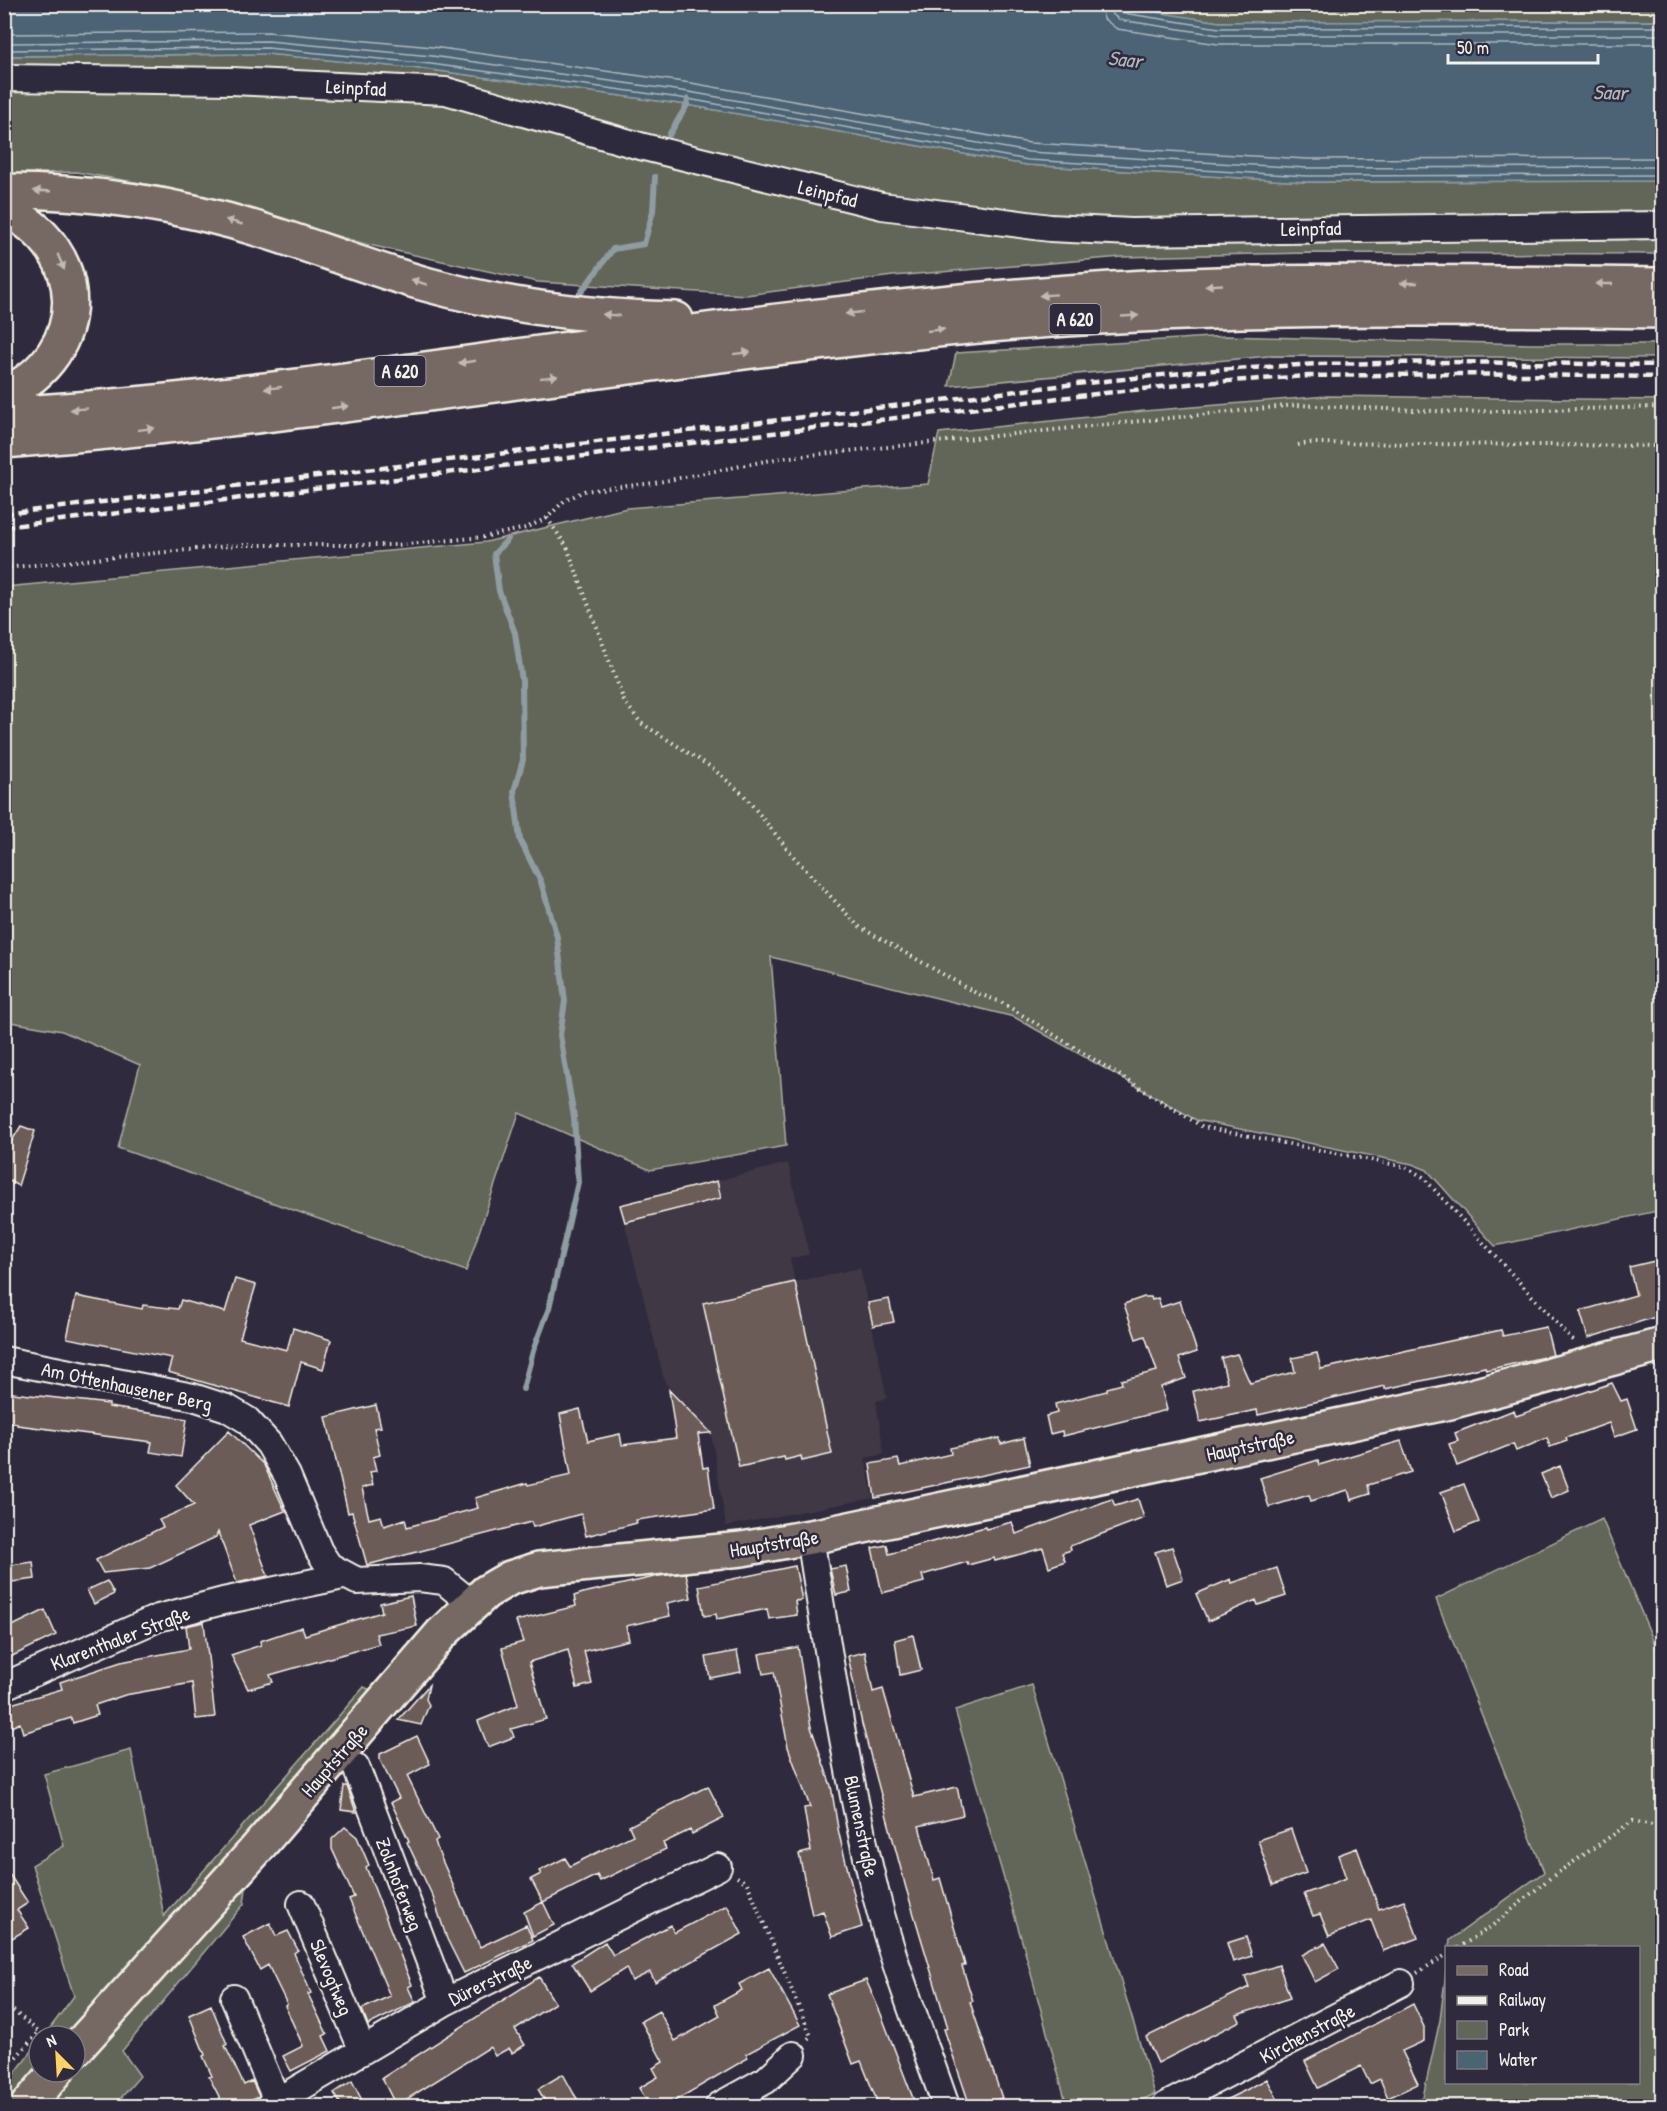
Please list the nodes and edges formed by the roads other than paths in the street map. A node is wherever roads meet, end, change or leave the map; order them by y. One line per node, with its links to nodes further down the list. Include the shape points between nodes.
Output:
1 (4, 78): 4 (street, Leinpfad, via 232,81 446,91 640,146 882,206 1050,228 1131,232)
2 (4, 191): 7 (main road, one-way to 2, via 664,319 578,313 514,303 427,285 264,231 166,205 74,193)
3 (4, 209): 8 (main road, one-way to 8, via 34,225 46,238 63,265 70,301 67,330 52,359 30,379)
4 (1662, 225)
5 (1662, 285): 7 (main road, A 620, one-way to 7, via 1250,284 981,300)
6 (1662, 311): 10 (main road, A 620, one-way to 6, via 124,432 336,407 972,326 1241,310)
7 (795, 318): 9 (main road, A 620, one-way to 9, via 332,381)
8 (4, 394)
9 (4, 414)
10 (4, 441)
11 (1662, 1345): 13 (main road, Hauptstraße, via 1449,1402)
12 (4, 1360): 14 (street, Am Ottenhausener Berg, via 193,1397 247,1420 269,1444 287,1475 329,1566)
13 (810, 1537): 15 (main road, Hauptstraße, via 696,1554 539,1569 504,1581); 30 (street, Blumenstraße, via 854,1793 876,1896)
14 (343, 1576): 15 (street, via 357,1581 431,1578 450,1585); 16 (street, Klarenthaler Straße, via 223,1600 158,1618)
15 (472, 1604): 23 (main road, Hauptstraße, via 442,1633 253,1853)
16 (4, 1686)
17 (356, 1767): 22 (street, Zolnhoferweg)
18 (718, 1867): 22 (street, Dürerstraße)
19 (301, 1904): 24 (street, Slevogtweg)
20 (1401, 1983): 31 (street, Kirchenstraße)
21 (234, 1998): 27 (street)
22 (445, 2002): 24 (street, Dürerstraße)
23 (87, 2037)
24 (362, 2049): 27 (street, Dürerstraße)
25 (793, 2055): 29 (street, via 766,2080)
26 (46, 2084): 28 (main road)
27 (273, 2104)
28 (27, 2106)
29 (719, 2106)
30 (946, 2106)
31 (1165, 2106)

